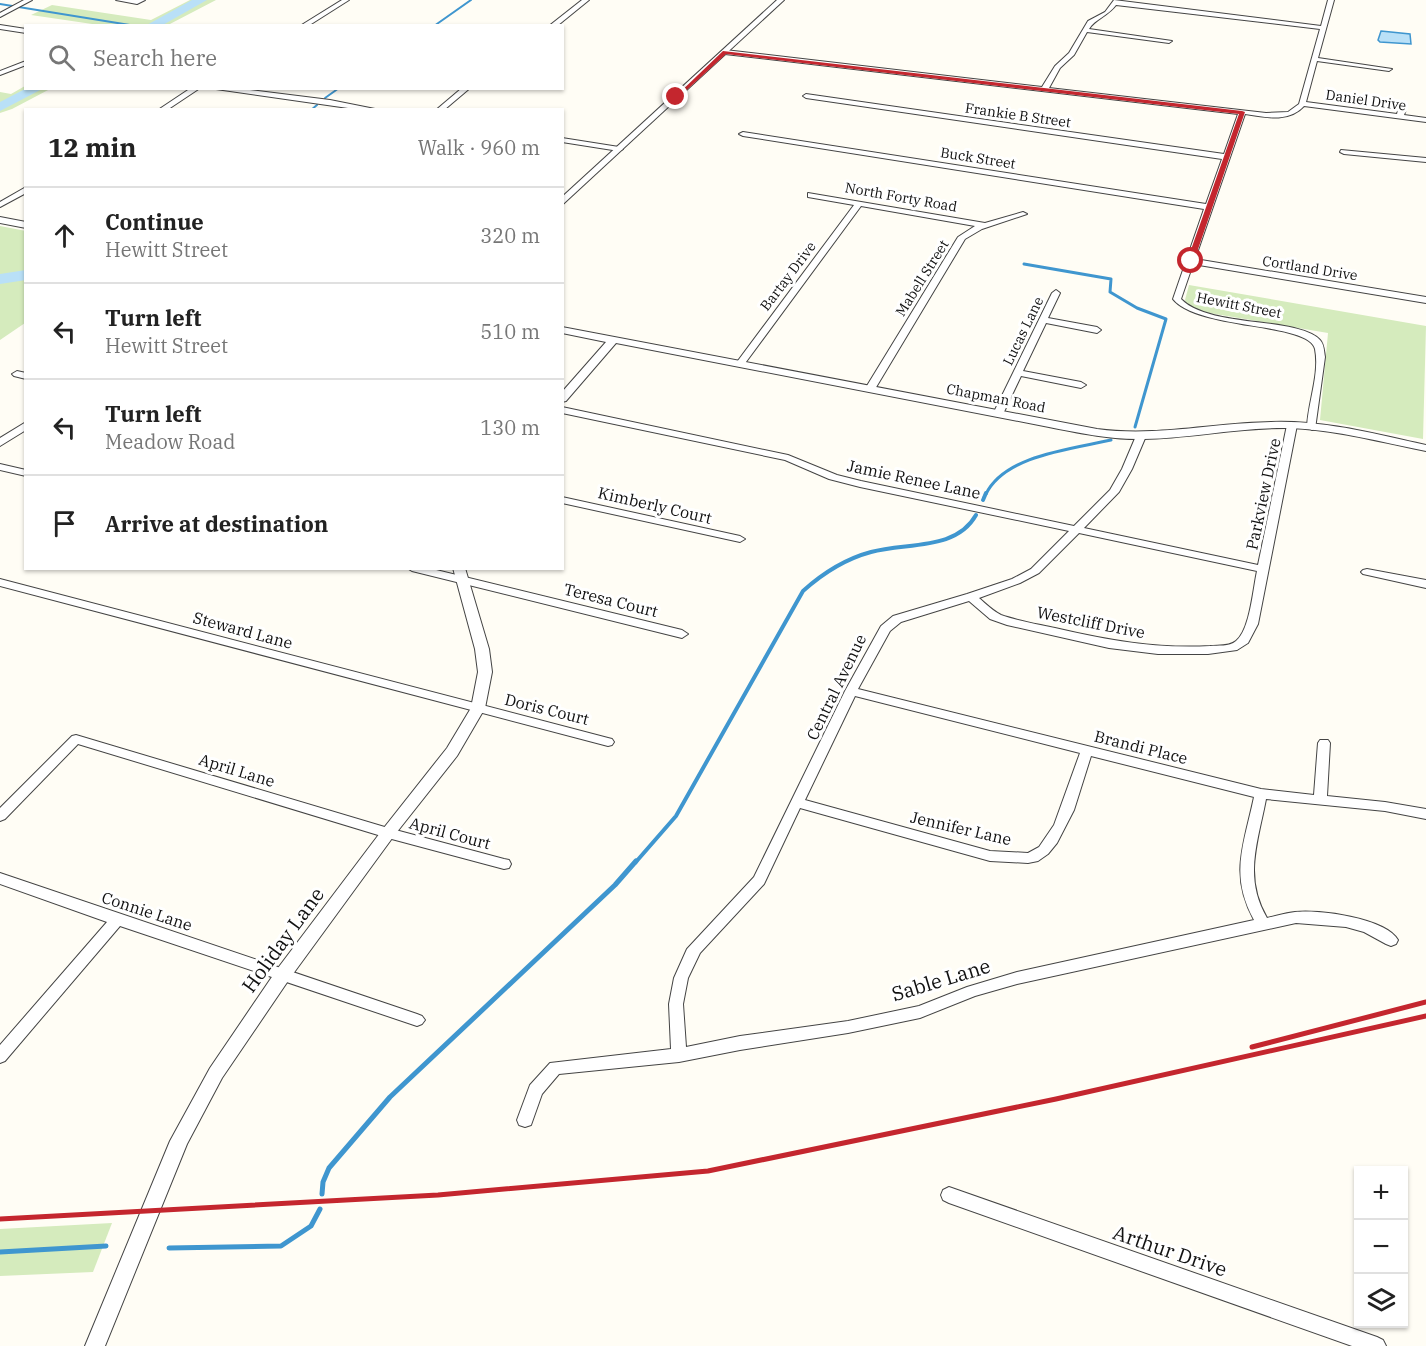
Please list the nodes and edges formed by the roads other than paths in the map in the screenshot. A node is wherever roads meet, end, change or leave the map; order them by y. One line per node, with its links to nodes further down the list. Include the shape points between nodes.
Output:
1 (30, 0): 9 (street)
2 (119, 0): 7 (street)
3 (346, 0): 10 (street)
4 (586, 0): 11 (street)
5 (781, 0): 17 (street)
6 (1331, 0): 13 (street)
7 (140, 1)
8 (1116, 1): 13 (street); 14 (street)
9 (0, 15)
10 (306, 24)
11 (555, 24)
12 (0, 27): 15 (street)
13 (1323, 28): 18 (street)
14 (1086, 30): 16 (street); 22 (street)
15 (24, 31)
16 (1169, 41)
17 (725, 52): 22 (street); 37 (street)
18 (1314, 59): 20 (street); 28 (street)
19 (24, 64): 21 (street)
20 (1389, 69)
21 (0, 72)
22 (1045, 88): 32 (street)
23 (194, 90): 29 (street)
24 (226, 90): 30 (street)
25 (464, 90): 31 (street)
26 (806, 96): 39 (street, Frankie B Street)
27 (1394, 102): 33 (street, via 1402,110)
28 (1302, 104): 32 (street, via 1297,111 1285,115); 33 (street, Daniel Drive)
29 (164, 108)
30 (365, 108)
31 (442, 108)
32 (1242, 112): 39 (street, Hewitt Street)
33 (1400, 117): 34 (street, Daniel Drive)
34 (1426, 120)
35 (743, 135): 46 (street, Buck Street)
36 (564, 140): 37 (street)
37 (620, 149): 43 (street)
38 (1344, 152): 40 (street)
39 (1227, 157): 46 (street, Hewitt Street)
40 (1426, 160)
41 (24, 190): 44 (street)
42 (811, 195): 45 (street, North Forty Road)
43 (564, 200)
44 (0, 204)
45 (859, 204): 50 (street, North Forty Road); 58 (street, Bartay Drive)
46 (1209, 207): 51 (street, Hewitt Street)
47 (1023, 214): 50 (street, Mabell Street)
48 (0, 220): 49 (street)
49 (24, 225)
50 (986, 225): 61 (street, Mabell Street, via 962,237)
51 (1191, 261): 53 (street, Cortland Drive); 67 (street, Hewitt Street, via 1177,299 1185,308 1294,330 1320,345)
52 (1056, 293): 54 (street, Lucas Lane)
53 (1426, 300)
54 (1043, 320): 56 (street); 59 (street, Lucas Lane)
55 (564, 330): 57 (street, Chapman Road)
56 (1098, 330)
57 (613, 340): 58 (street, Chapman Road); 62 (street)
58 (740, 364): 61 (street, Chapman Road)
59 (1018, 373): 60 (street); 64 (street, Lucas Lane)
60 (1081, 385)
61 (870, 388): 64 (street, Chapman Road)
62 (564, 397)
63 (564, 410): 74 (street, Jamie Renee Lane, via 788,458 860,484)
64 (998, 414): 68 (street, Chapman Road)
65 (1292, 425): 67 (street, Chapman Road); 68 (street, Chapman Road); 76 (street, Parkview Drive)
66 (24, 426): 69 (street)
67 (1312, 426): 70 (street, Chapman Road)
68 (1141, 436): 74 (street, Central Avenue, via 1114,492)
69 (0, 443)
70 (1426, 448)
71 (0, 467): 72 (street)
72 (24, 473)
73 (564, 500): 75 (street, Kimberly Court)
74 (1079, 529): 76 (street, Jamie Renee Lane); 82 (street, Central Avenue, via 1035,571)
75 (740, 539)
76 (1262, 569): 82 (street, Westcliff Drive, via 1249,634 1226,649 1161,652 1126,648 1011,622 994,616)
77 (425, 570): 79 (street, Teresa Court)
78 (1367, 572): 81 (street)
79 (460, 575): 83 (street, Teresa Court); 85 (street, Holiday Lane, via 482,649 485,672)
80 (0, 582): 85 (street, Steward Lane)
81 (1426, 584)
82 (971, 597): 84 (street, Central Avenue, via 897,620 885,629)
83 (682, 634)
84 (851, 691): 88 (street, Brandi Place); 91 (street, Central Avenue)
85 (478, 708): 86 (street, Doris Court); 94 (street, Holiday Lane, via 452,752)
86 (608, 742)
87 (1323, 743): 90 (street)
88 (1087, 750): 89 (street, Brandi Place); 91 (street, Jennifer Lane, via 1056,835 1033,857 990,856)
89 (1261, 794): 90 (street, Brandi Place); 98 (street, via 1247,884 1251,902)
90 (1320, 800): 92 (street, Brandi Place, via 1375,804)
91 (798, 803): 102 (street, Central Avenue, via 759,880 694,949 681,978 676,1004)
92 (1426, 814)
93 (0, 816): 94 (street, April Lane, via 76,739)
94 (388, 833): 95 (street, April Court); 100 (street, Holiday Lane)
95 (504, 864)
96 (0, 878): 97 (street, Connie Lane)
97 (116, 921): 100 (street, Connie Lane); 103 (street)
98 (1263, 923): 99 (street, Sable Lane, via 1296,917 1327,918 1376,929); 102 (street, Sable Lane, via 1017,978 920,1012)
99 (1391, 940)
100 (284, 973): 101 (street, Connie Lane); 106 (street, Holiday Lane, via 216,1073 179,1140)
101 (417, 1020)
102 (679, 1054): 104 (street, Sable Lane, via 555,1068 536,1090)
103 (0, 1056)
104 (525, 1120)
105 (949, 1195): 107 (street, Arthur Drive)
106 (95, 1346)
107 (1377, 1346)

